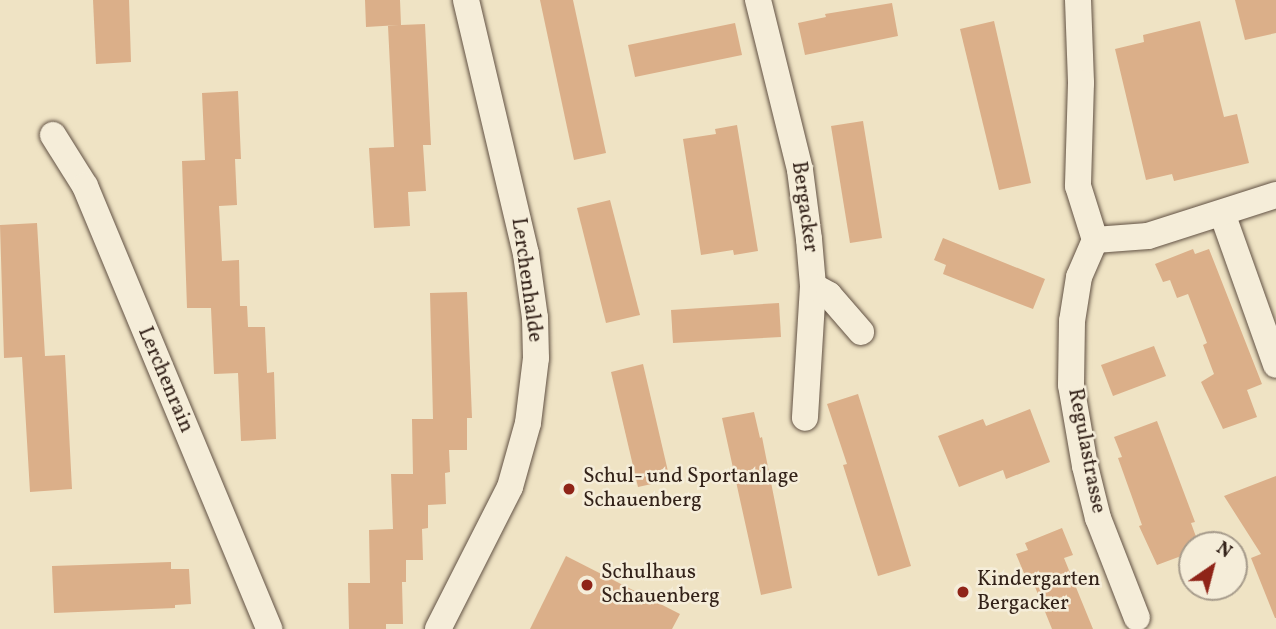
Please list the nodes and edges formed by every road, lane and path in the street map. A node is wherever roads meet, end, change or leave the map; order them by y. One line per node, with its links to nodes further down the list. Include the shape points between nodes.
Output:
1 (466, 0): 14 (street, Lerchenhalde, via 526,254 536,358 528,423 509,487)
2 (758, 0): 8 (street, Bergacker, via 800,170)
3 (1078, 0): 7 (street, via 1078,186)
4 (52, 135): 13 (street, Lerchenrain, via 85,186)
5 (1276, 195): 6 (street)
6 (1222, 213): 7 (street, via 1148,236); 10 (street)
7 (1096, 240): 12 (street, Regulastrasse, via 1079,276 1072,321 1071,386 1098,518)
8 (813, 286): 9 (street, via 829,295); 11 (street, Bergacker)
9 (861, 332)
10 (1276, 365)
11 (805, 418)
12 (1137, 618)
13 (269, 629)
14 (438, 629)

